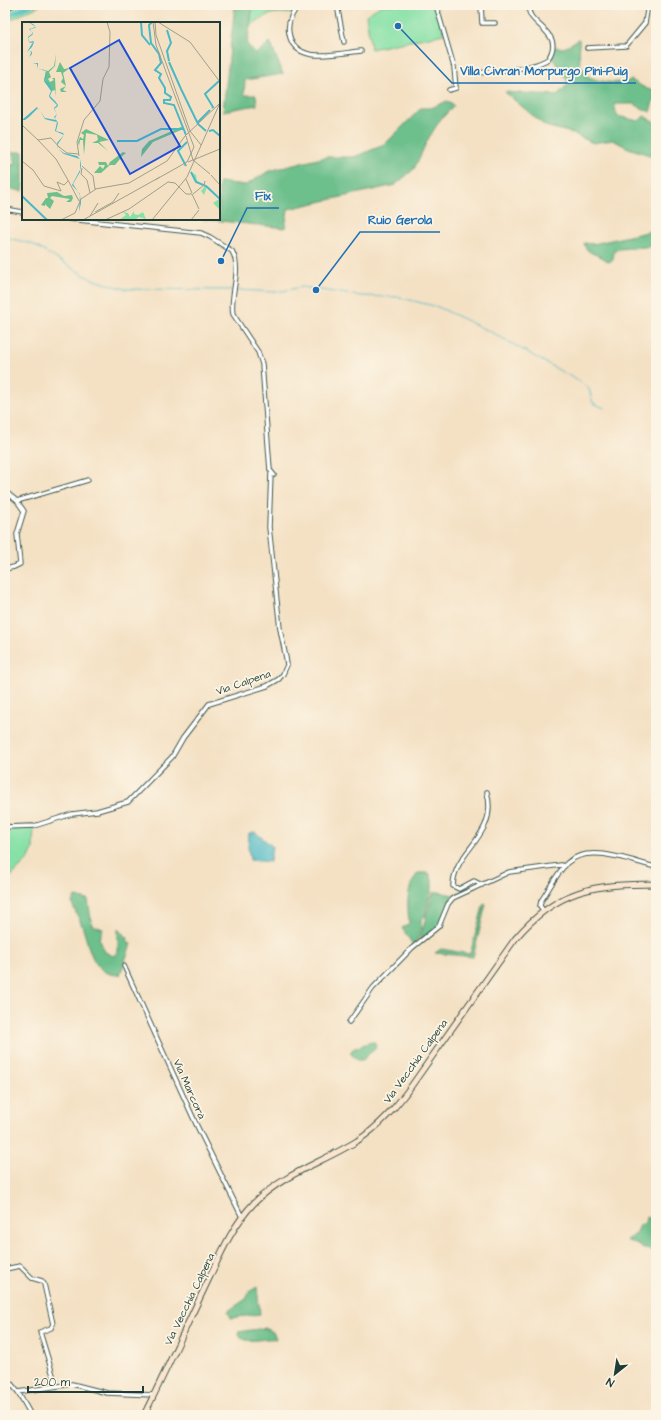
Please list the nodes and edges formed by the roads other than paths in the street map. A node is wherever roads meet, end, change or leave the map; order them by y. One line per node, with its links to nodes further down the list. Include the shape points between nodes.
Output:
1 (11, 5): 8 (main road)
2 (299, 5): 12 (street, via 292,14 288,30 296,49 324,55)
3 (337, 5): 10 (street)
4 (436, 5): 14 (street, via 454,67 456,88)
5 (481, 5): 9 (street, via 482,23)
6 (529, 5): 13 (street, via 531,15 552,40 554,47 548,59 539,64)
7 (648, 5): 11 (street, via 645,23 626,46)
8 (5, 8)
9 (495, 23)
10 (344, 42)
11 (587, 48)
12 (361, 51)
13 (475, 73)
14 (449, 90)
15 (5, 209): 16 (street)
16 (22, 212)
17 (78, 220): 23 (street, Via Calpena, via 204,234 228,248 233,254 233,314 258,352 262,364 273,474 269,527 280,629 287,665 279,679 267,686 209,704 172,757 128,802 97,811 72,814 34,826)
18 (88, 480): 20 (street)
19 (5, 491): 20 (street)
20 (17, 501): 21 (street, via 24,511 17,534 21,561 17,566)
21 (5, 569)
22 (487, 792): 26 (street, via 488,814 484,830 460,865 453,886 459,889 474,881)
23 (5, 827)
24 (565, 866): 25 (street, via 577,857 592,853); 26 (street, via 509,872); 28 (street, via 541,901 540,906)
25 (656, 867)
26 (482, 883): 30 (street, via 451,899 439,926 412,948 373,988)
27 (656, 884): 28 (main road, Via Vecchia Calpena, via 596,887 567,897)
28 (543, 910): 31 (main road, Via Vecchia Calpena, via 515,939 396,1107 358,1140 267,1191)
29 (124, 966): 31 (street, Via Marcorà, via 197,1126)
30 (349, 1022)
31 (242, 1217): 36 (main road, Via Vecchia Calpena, via 224,1247)
32 (5, 1269): 34 (street, via 20,1266 32,1278 42,1280 44,1284 53,1324 51,1328 40,1332)
33 (5, 1376): 35 (street)
34 (56, 1385): 35 (street); 36 (street, via 72,1384 107,1393)
35 (18, 1392): 37 (street)
36 (154, 1395): 38 (main road, Via Vecchia Calpena)
37 (31, 1415)
38 (144, 1415)

